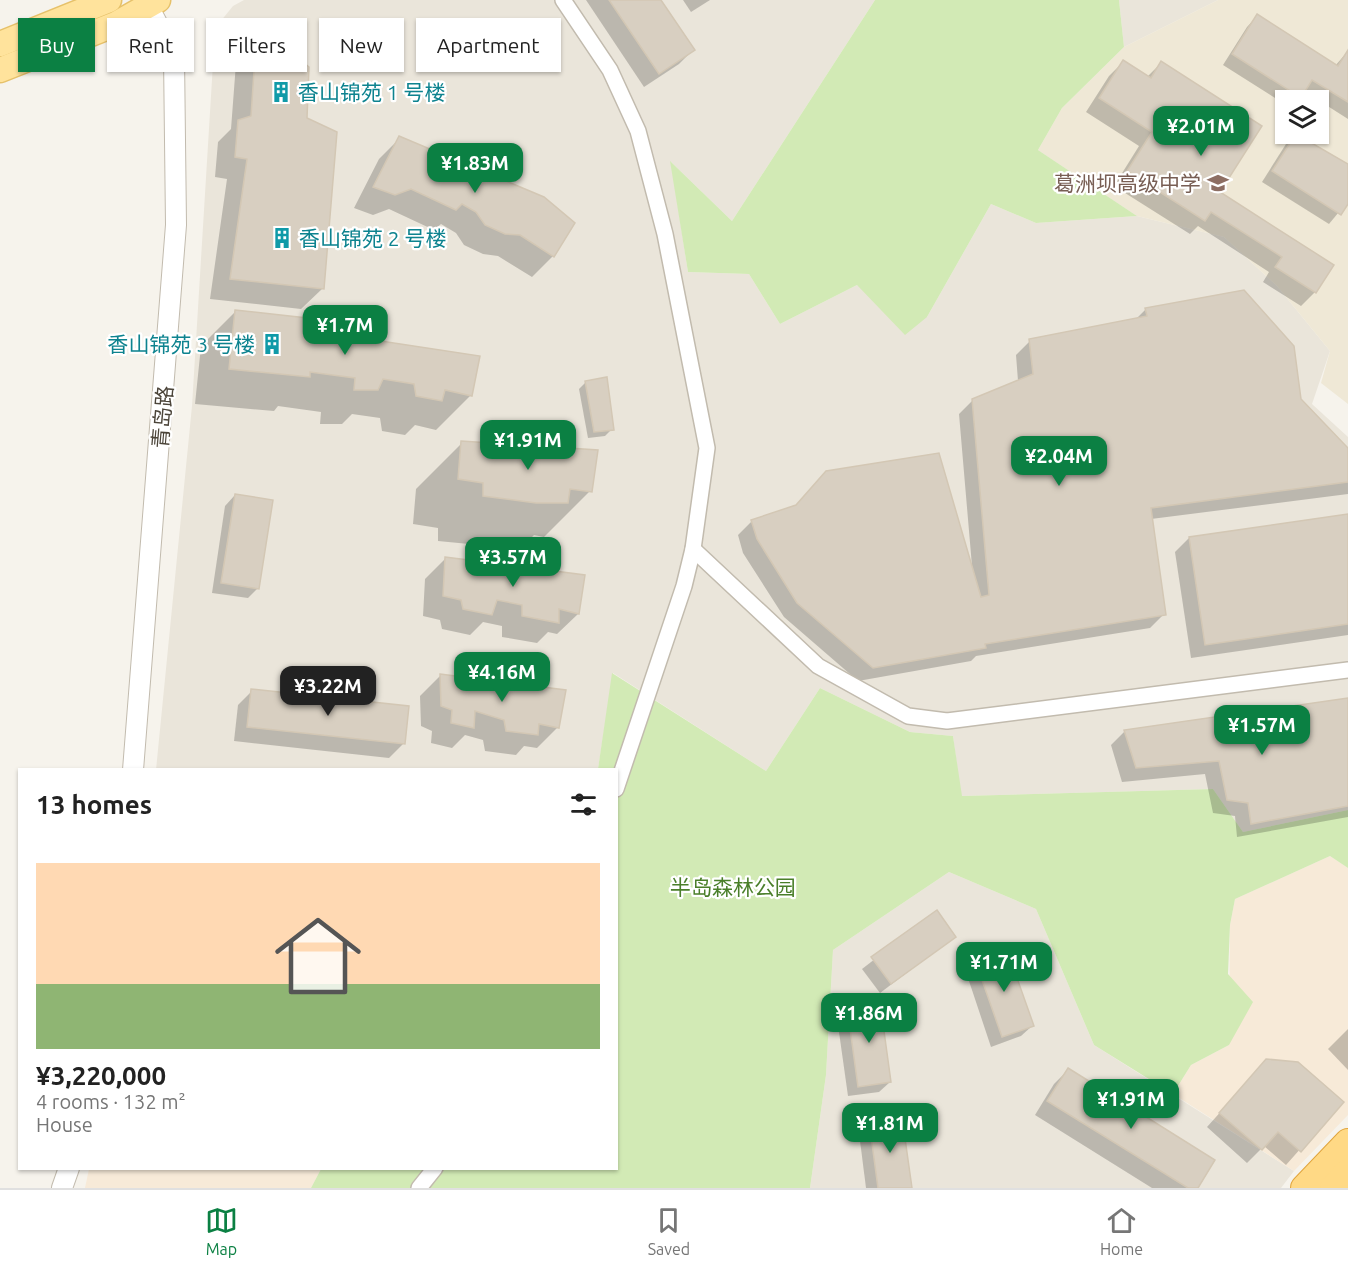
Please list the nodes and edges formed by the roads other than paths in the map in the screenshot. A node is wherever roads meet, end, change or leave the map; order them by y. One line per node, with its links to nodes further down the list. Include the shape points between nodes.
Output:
1 (109, 0): 4 (main road)
2 (563, 0): 6 (street, via 610,70 638,131 665,234 707,448)
3 (150, 2): 5 (main road, via 116,24); 8 (street, 青岛路, via 174,56 176,225)
4 (0, 44)
5 (0, 70)
6 (693, 549): 7 (street, via 818,666 908,716 947,721); 9 (street)
7 (1348, 670)
8 (133, 768)
9 (618, 783)
10 (1348, 1142): 16 (highway)
11 (68, 1170): 14 (street)
12 (433, 1170): 15 (street)
13 (1348, 1172): 17 (highway)
14 (62, 1188)
15 (418, 1188)
16 (1304, 1188)
17 (1333, 1188)

